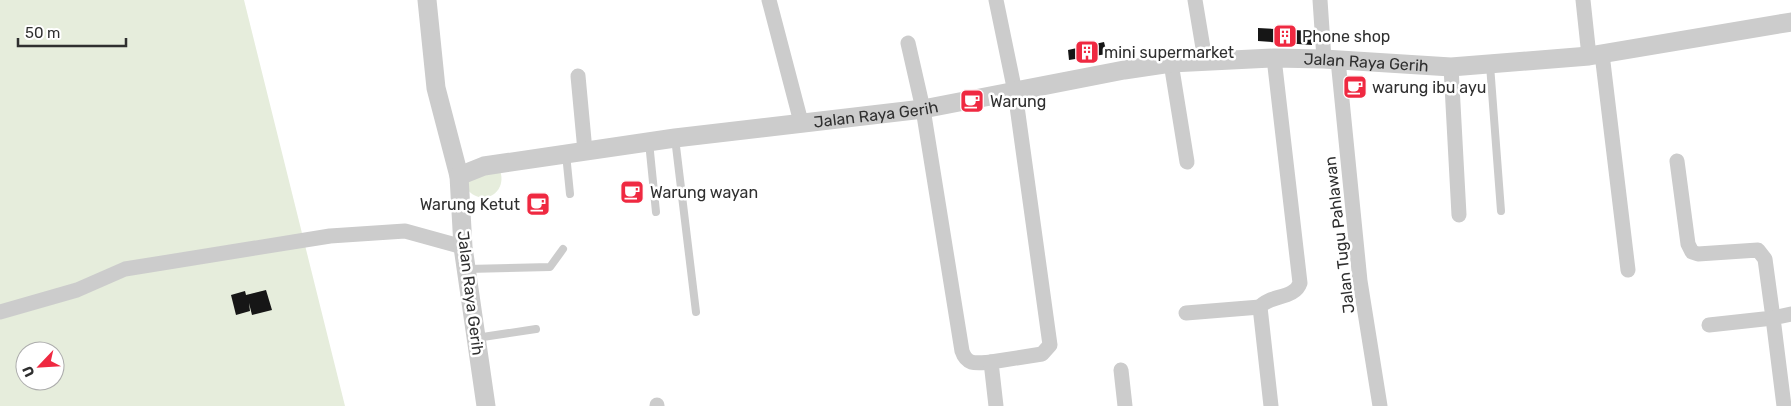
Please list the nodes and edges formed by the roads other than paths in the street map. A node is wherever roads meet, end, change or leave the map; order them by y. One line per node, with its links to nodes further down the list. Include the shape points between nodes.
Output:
1 (427, 0): 25 (street, via 436,88)
2 (769, 0): 19 (street)
3 (996, 0): 17 (street)
4 (1196, 0): 12 (street)
5 (1320, 0): 11 (street, Jalan Tugu Pahlawan)
6 (1584, 0): 9 (street)
7 (1791, 22): 9 (street, Jalan Raya Gerih)
8 (908, 43): 18 (street)
9 (1596, 55): 14 (street, Jalan Raya Gerih); 33 (street)
10 (1274, 58): 11 (street, Jalan Raya Gerih); 12 (street, Jalan Raya Gerih); 34 (street, via 1300,283 1295,291)
11 (1331, 59): 15 (street, Jalan Raya Gerih); 49 (street, Jalan Tugu Pahlawan)
12 (1205, 60): 13 (street, Jalan Raya Gerih)
13 (1171, 63): 17 (street, Jalan Raya Gerih); 24 (street)
14 (1490, 64): 15 (street, Jalan Raya Gerih); 27 (lane)
15 (1450, 67): 29 (street)
16 (578, 76): 22 (street)
17 (1015, 92): 18 (street, Jalan Raya Gerih); 43 (street, via 1050,345 1042,354)
18 (923, 109): 19 (street, Jalan Raya Gerih); 43 (street, via 962,351 971,364)
19 (800, 122): 20 (street, Jalan Raya Gerih)
20 (675, 138): 21 (street, Jalan Raya Gerih); 36 (lane)
21 (649, 142): 22 (street, Jalan Raya Gerih); 28 (lane)
22 (576, 153): 25 (street, Jalan Raya Gerih, via 484,166); 26 (lane)
23 (1677, 161): 39 (street, via 1688,244 1692,252 1758,250 1763,253)
24 (1187, 162)
25 (459, 176): 30 (street, Jalan Raya Gerih)
26 (570, 194)
27 (1501, 211)
28 (656, 212)
29 (1459, 215)
30 (463, 247): 32 (street, Jalan Raya Gerih); 35 (street, via 405,231 330,236 125,269 77,290)
31 (563, 249): 32 (lane, via 554,264 546,268)
32 (466, 269): 42 (street, Jalan Raya Gerih)
33 (1628, 270)
34 (1260, 307): 37 (street); 48 (street)
35 (0, 312)
36 (696, 312)
37 (1186, 314)
38 (1791, 314): 39 (street)
39 (1773, 318): 40 (street); 50 (street)
40 (1709, 325)
41 (536, 329): 42 (lane)
42 (476, 338): 45 (street, Jalan Raya Gerih)
43 (991, 362): 46 (street)
44 (1121, 370): 47 (street)
45 (486, 406)
46 (996, 406)
47 (1125, 406)
48 (1272, 406)
49 (1380, 406)
50 (1784, 406)

